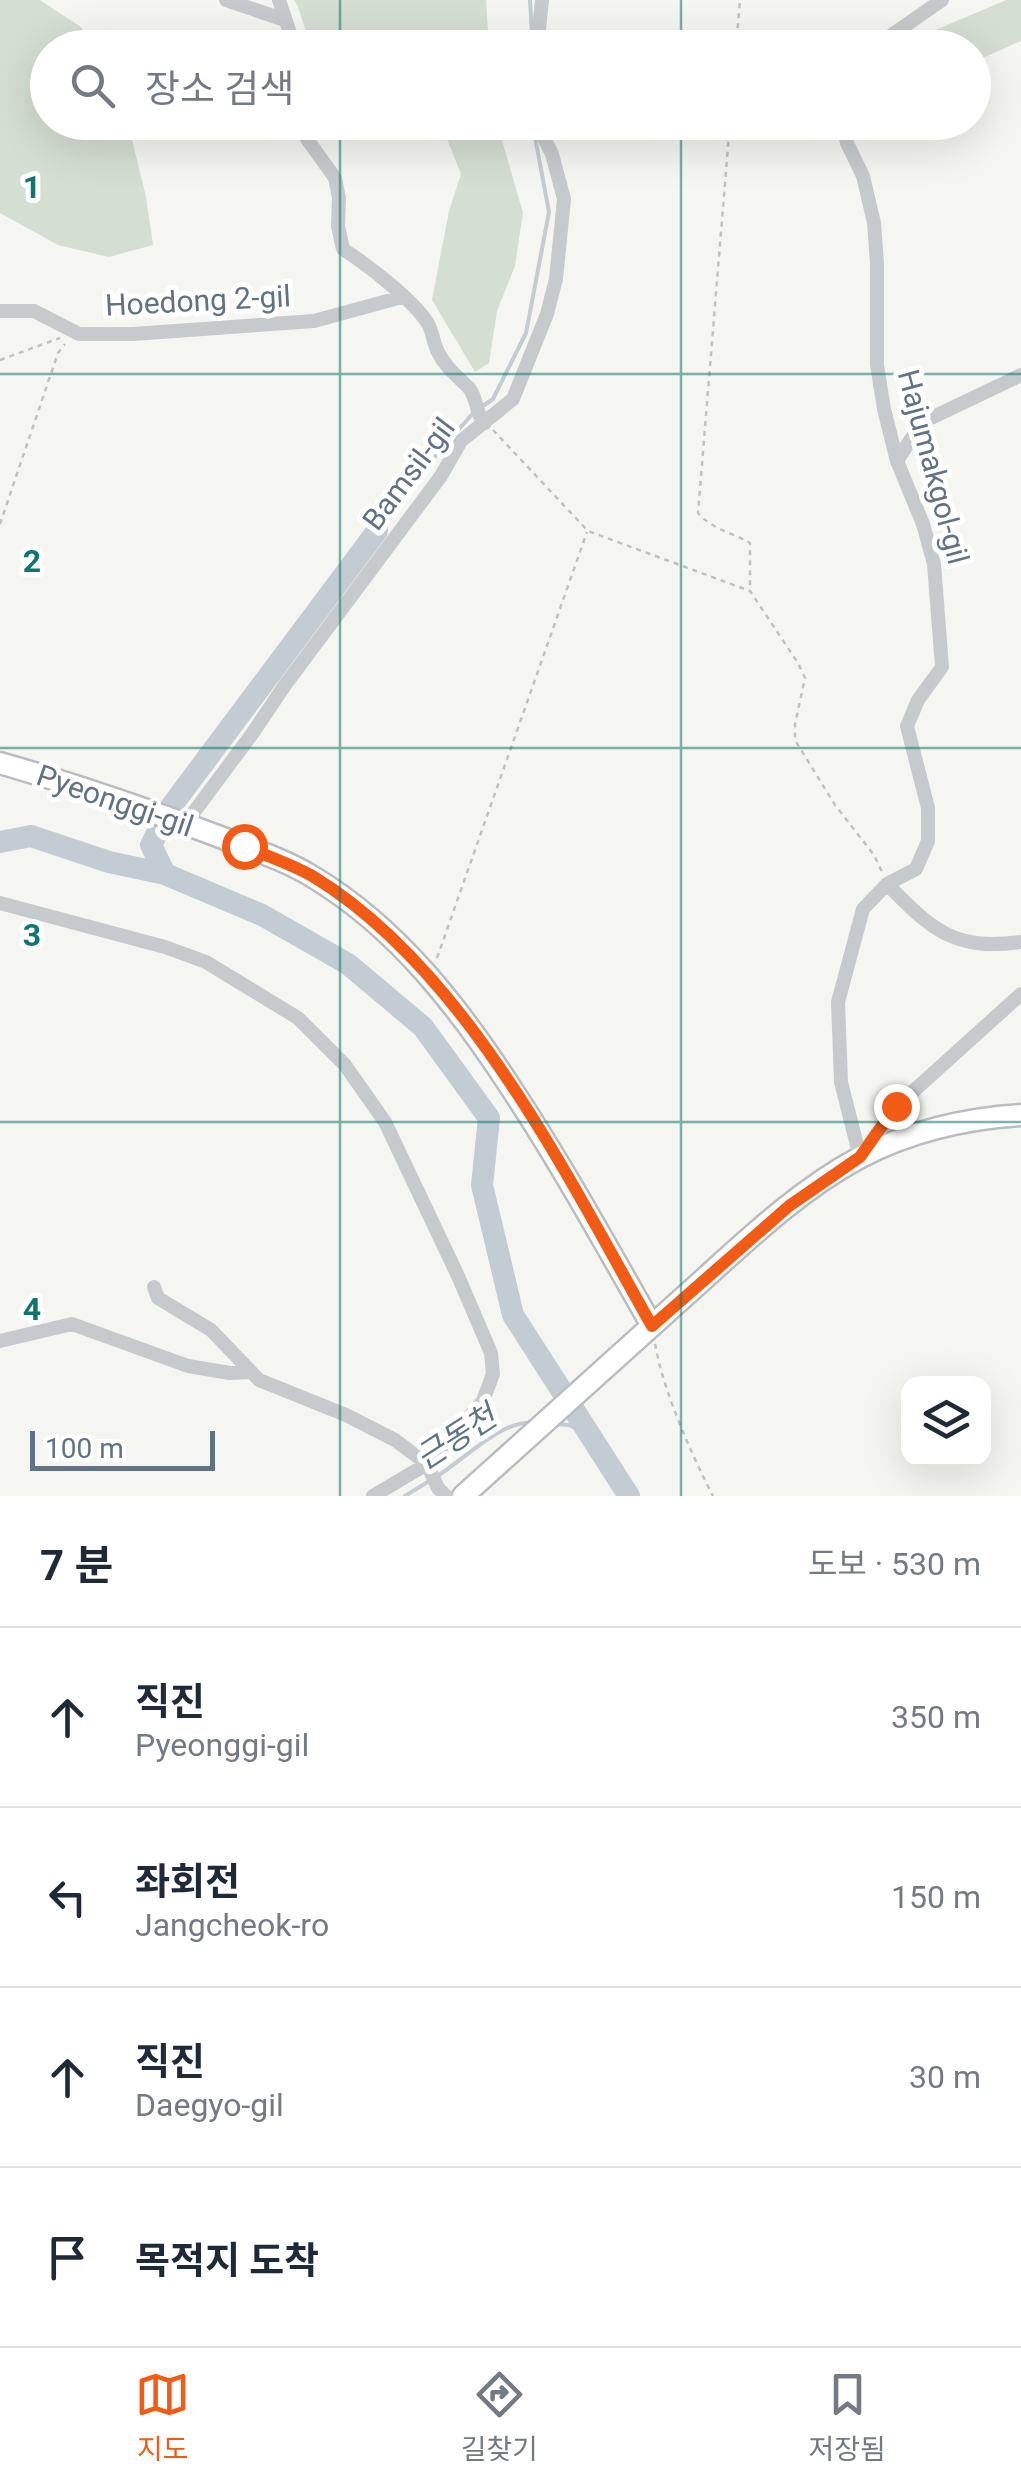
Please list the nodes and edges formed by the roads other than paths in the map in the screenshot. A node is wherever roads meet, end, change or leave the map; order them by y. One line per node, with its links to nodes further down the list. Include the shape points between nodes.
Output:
1 (226, 0): 5 (street)
2 (279, 0): 5 (street)
3 (542, 0): 7 (street)
4 (942, 0): 8 (street)
5 (286, 20): 6 (street)
6 (289, 30)
7 (539, 30)
8 (899, 30)
9 (308, 140): 12 (street, via 335,178 342,249)
10 (545, 140): 15 (street, Bamsil-gil, via 564,199 556,279 512,400)
11 (847, 140): 16 (street, Hajumakgol-gil, via 874,223 877,365)
12 (402, 296): 13 (street, Hoedong 2-gil, via 314,321 133,334 80,334 34,311); 15 (street, via 429,324 436,350 470,389)
13 (0, 311)
14 (1021, 375): 16 (street, via 928,418)
15 (482, 420): 18 (street, Bamsil-gil, via 252,734)
16 (897, 462): 19 (street, Hajumakgol-gil, via 934,564 942,667 907,726 928,808 928,840 916,868)
17 (0, 763): 18 (main road, Pyeonggi-gil)
18 (172, 819): 26 (main road, Pyeonggi-gil, via 311,875 386,930 477,1036 553,1152)
19 (888, 884): 21 (street, via 924,922 961,942); 24 (street, Hajumakgol-gil, via 863,909 838,1002 841,1082)
20 (0, 903): 29 (street, via 206,962 298,1018 345,1064 386,1122 490,1353 484,1401)
21 (1021, 942)
22 (1021, 994): 24 (street, via 896,1106)
23 (1021, 1115): 24 (main road, via 933,1130)
24 (860, 1157): 26 (main road, via 789,1206)
25 (154, 1287): 28 (street, via 158,1298 212,1330)
26 (644, 1332): 32 (main road)
27 (0, 1341): 28 (street, via 72,1324 188,1366)
28 (251, 1372): 29 (street, via 395,1440)
29 (428, 1468): 30 (street); 31 (street)
30 (442, 1492)
31 (373, 1496)
32 (463, 1496)

